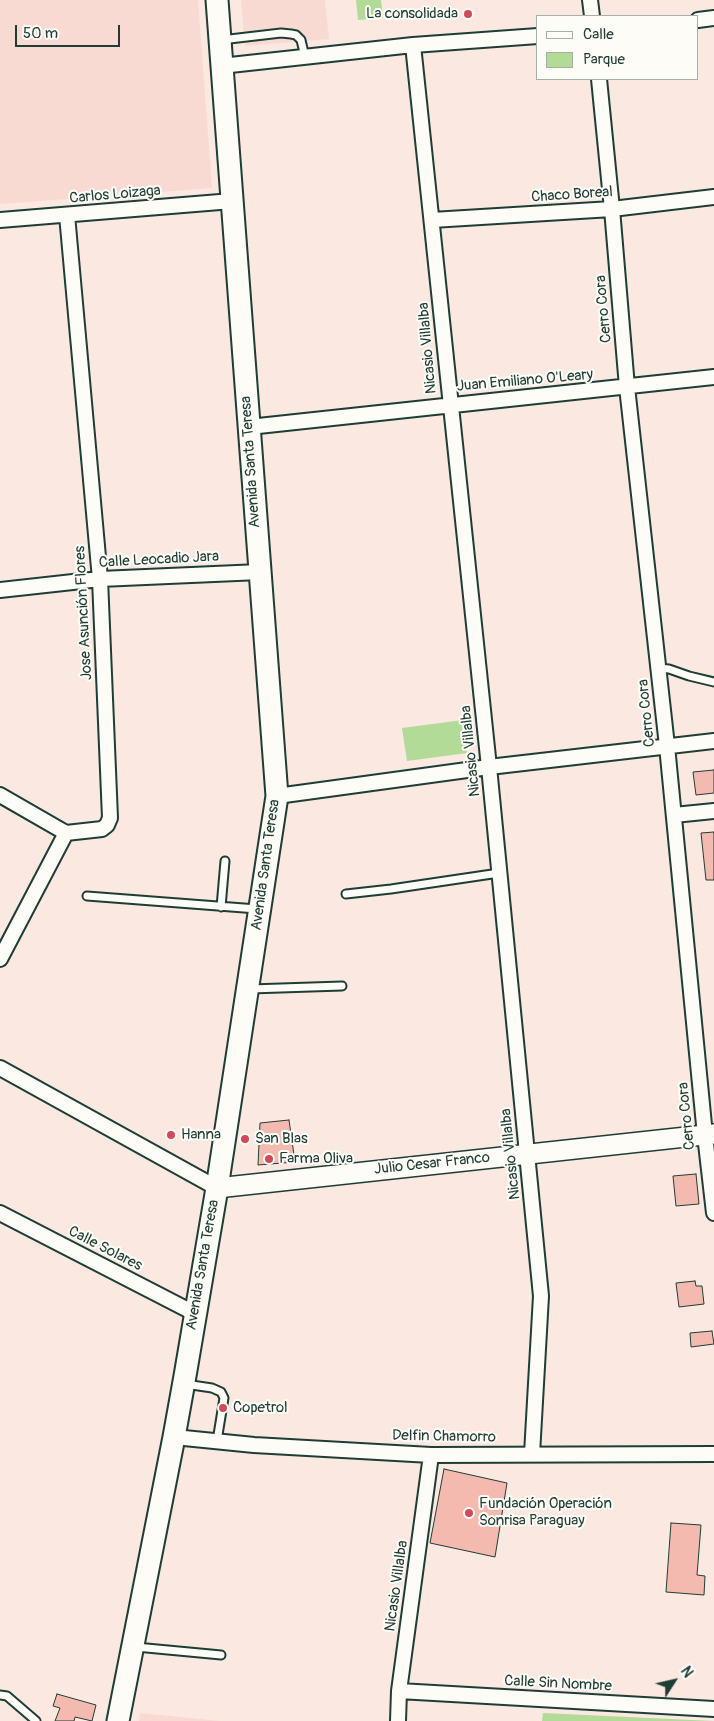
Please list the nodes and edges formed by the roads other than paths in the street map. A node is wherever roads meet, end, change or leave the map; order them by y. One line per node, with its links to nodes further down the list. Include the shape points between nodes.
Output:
1 (217, 0): 7 (main road, Avenida Santa Teresa)
2 (590, 0): 3 (street)
3 (592, 15)
4 (714, 18): 5 (street)
5 (699, 20)
6 (536, 36): 8 (street)
7 (220, 40): 9 (lane, via 281,33 296,35 301,40); 10 (main road, Avenida Santa Teresa)
8 (413, 45): 9 (street); 17 (street, Nicasio Villalba)
9 (305, 57): 10 (street)
10 (221, 66): 13 (main road, Avenida Santa Teresa)
11 (599, 80): 14 (street, Cerro Cora)
12 (714, 197): 14 (street, Chaco Boreal)
13 (232, 202): 15 (street, Carlos Loizaga); 21 (main road, Avenida Santa Teresa)
14 (612, 209): 17 (street, Chaco Boreal); 19 (street, Cerro Cora)
15 (67, 215): 16 (street, Carlos Loizaga); 23 (street, Jose Asunción Flores)
16 (0, 220)
17 (432, 220): 20 (street, Nicasio Villalba)
18 (714, 377): 19 (street, Juan Emiliano O'Leary)
19 (627, 387): 20 (street, Juan Emiliano O'Leary); 25 (street, Cerro Cora)
20 (450, 404): 21 (street, Juan Emiliano O'Leary); 29 (street, Nicasio Villalba)
21 (249, 427): 22 (main road, Avenida Santa Teresa)
22 (260, 572): 23 (street, Calle Leocadio Jara); 31 (main road, Avenida Santa Teresa)
23 (100, 579): 24 (street, Calle Leocadio Jara); 34 (street, Jose Asunción Flores, via 110,818 102,829)
24 (0, 590)
25 (658, 668): 26 (lane); 28 (street, Cerro Cora)
26 (714, 682)
27 (714, 741): 28 (street)
28 (667, 746): 29 (street); 33 (street, Cerro Cora)
29 (489, 767): 31 (street); 36 (street, Nicasio Villalba)
30 (0, 795): 34 (street)
31 (277, 796): 40 (main road, Avenida Santa Teresa)
32 (714, 811): 33 (street)
33 (674, 815): 45 (street, Cerro Cora)
34 (66, 834): 41 (street)
35 (225, 861): 39 (lane)
36 (499, 874): 37 (lane); 46 (street, Nicasio Villalba)
37 (346, 894)
38 (87, 896): 39 (lane)
39 (221, 906): 40 (lane)
40 (260, 909): 43 (main road, Avenida Santa Teresa)
41 (0, 959)
42 (342, 986): 43 (lane)
43 (247, 989): 47 (main road, Avenida Santa Teresa)
44 (0, 1068): 47 (street)
45 (709, 1134): 46 (street, Julio Cesar Franco); 49 (street, Cerro Cora)
46 (527, 1154): 47 (street, Julio Cesar Franco); 54 (street, Nicasio Villalba, via 541,1296)
47 (217, 1188): 50 (main road, Avenida Santa Teresa)
48 (0, 1213): 50 (street, Calle Solares)
49 (714, 1213)
50 (194, 1313): 51 (main road, Avenida Santa Teresa)
51 (183, 1384): 52 (main road, Avenida Santa Teresa); 53 (lane, via 221,1392 224,1398)
52 (174, 1436): 53 (street, Delfin Chamorro); 57 (main road, Avenida Santa Teresa)
53 (217, 1441): 56 (street, Delfin Chamorro)
54 (532, 1454): 55 (street, Delfin Chamorro); 56 (street, Delfin Chamorro)
55 (714, 1454)
56 (430, 1455): 59 (street, Nicasio Villalba)
57 (133, 1647): 58 (lane); 63 (main road, Avenida Santa Teresa)
58 (221, 1656)
59 (400, 1691): 61 (street, Calle Sin Nombre); 64 (street, Nicasio Villalba)
60 (0, 1694): 62 (lane, via 7,1696)
61 (714, 1709)
62 (36, 1721)
63 (118, 1721)
64 (398, 1721)

